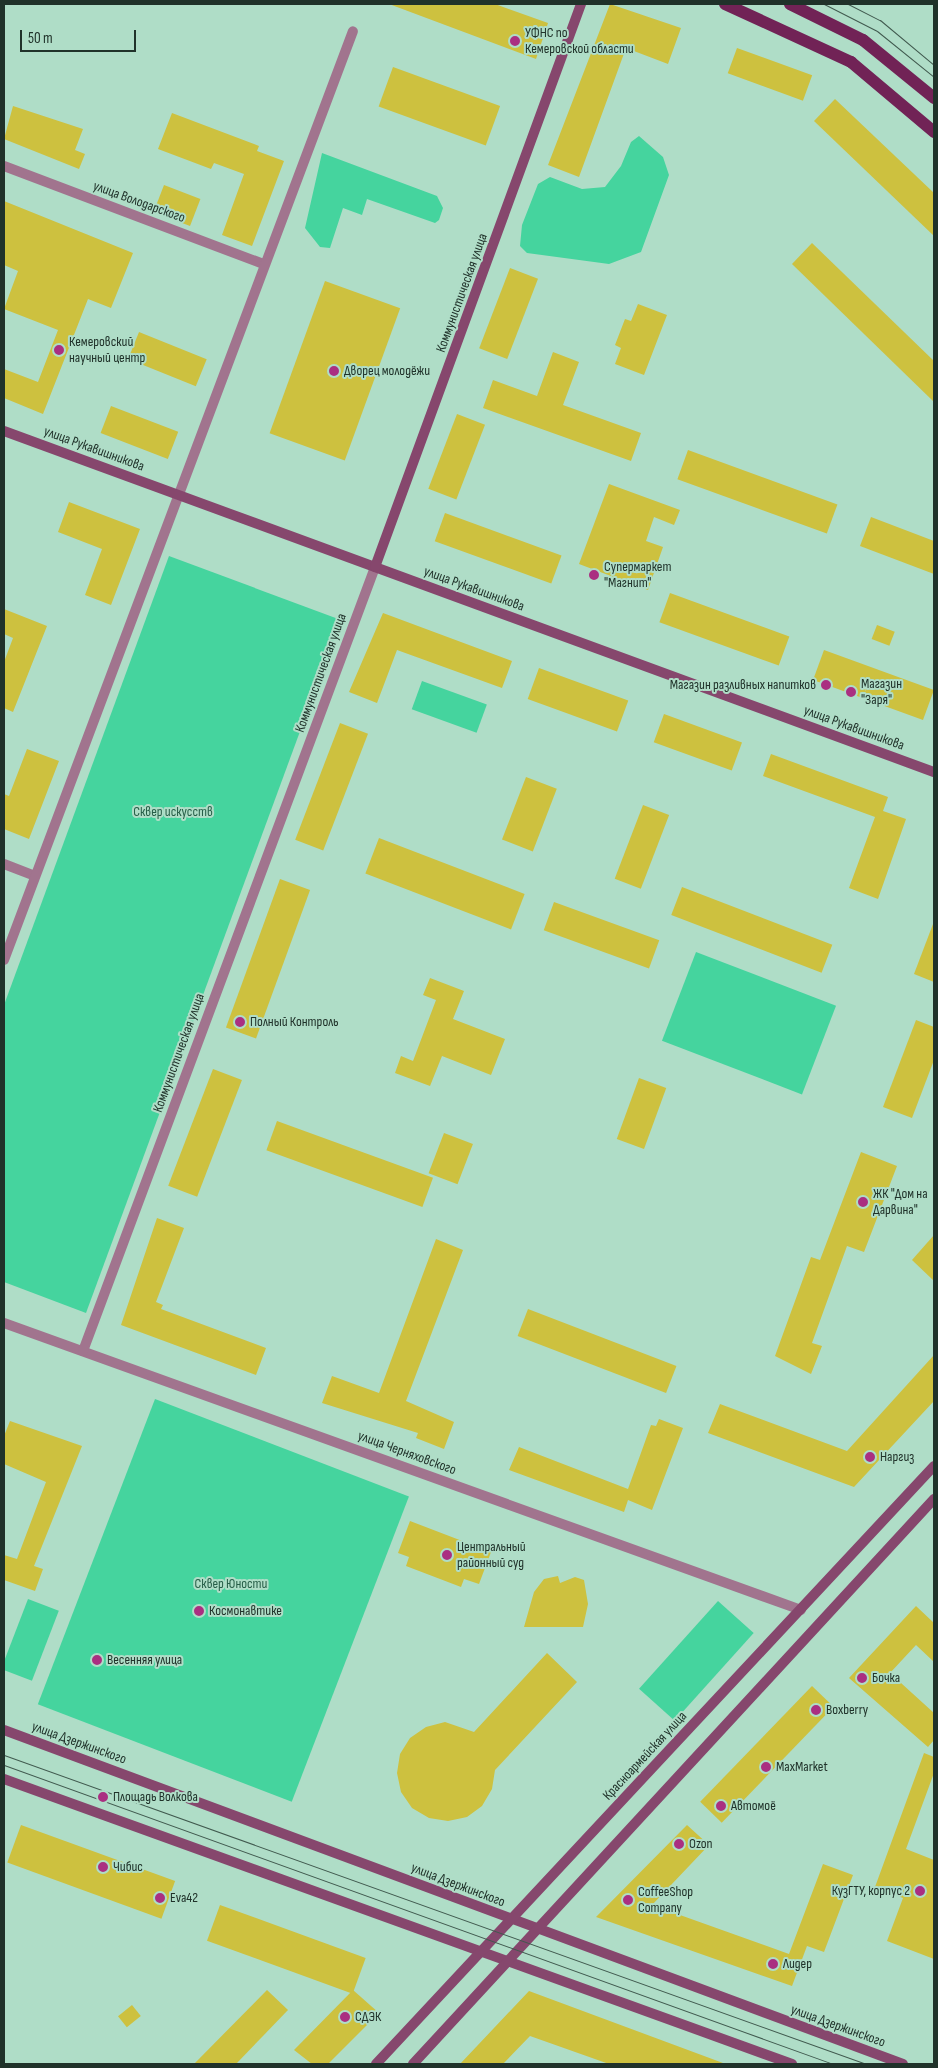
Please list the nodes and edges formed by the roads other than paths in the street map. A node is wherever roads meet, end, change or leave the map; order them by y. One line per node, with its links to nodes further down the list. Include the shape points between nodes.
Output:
1 (581, 4): 11 (street, Коммунистическая улица)
2 (724, 4): 6 (main road, via 851,62)
3 (790, 4): 5 (main road, via 863,40)
4 (353, 31): 8 (street)
5 (934, 98)
6 (934, 132)
7 (4, 166): 8 (street, улица Володарского)
8 (264, 264): 10 (street)
9 (4, 431): 10 (street, улица Рукавишникова)
10 (176, 494): 11 (street, улица Рукавишникова); 14 (street)
11 (375, 567): 12 (street, улица Рукавишникова); 17 (street, Коммунистическая улица)
12 (934, 772)
13 (4, 864): 14 (street)
14 (35, 876): 15 (street)
15 (4, 960)
16 (4, 1323): 17 (street, улица Черняховского)
17 (83, 1351): 20 (street, улица Черняховского)
18 (934, 1466): 20 (street, Красноармейская улица)
19 (934, 1499): 24 (street)
20 (801, 1610): 23 (street, Красноармейская улица)
21 (4, 1730): 23 (street, улица Дзержинского)
22 (4, 1779): 25 (street)
23 (512, 1920): 24 (street, улица Дзержинского); 25 (street, Красноармейская улица)
24 (536, 1930): 26 (street); 30 (street, улица Дзержинского)
25 (482, 1953): 26 (street); 27 (street, Красноармейская улица)
26 (507, 1962): 28 (street); 29 (street)
27 (376, 2064)
28 (413, 2064)
29 (792, 2064)
30 (903, 2064)

